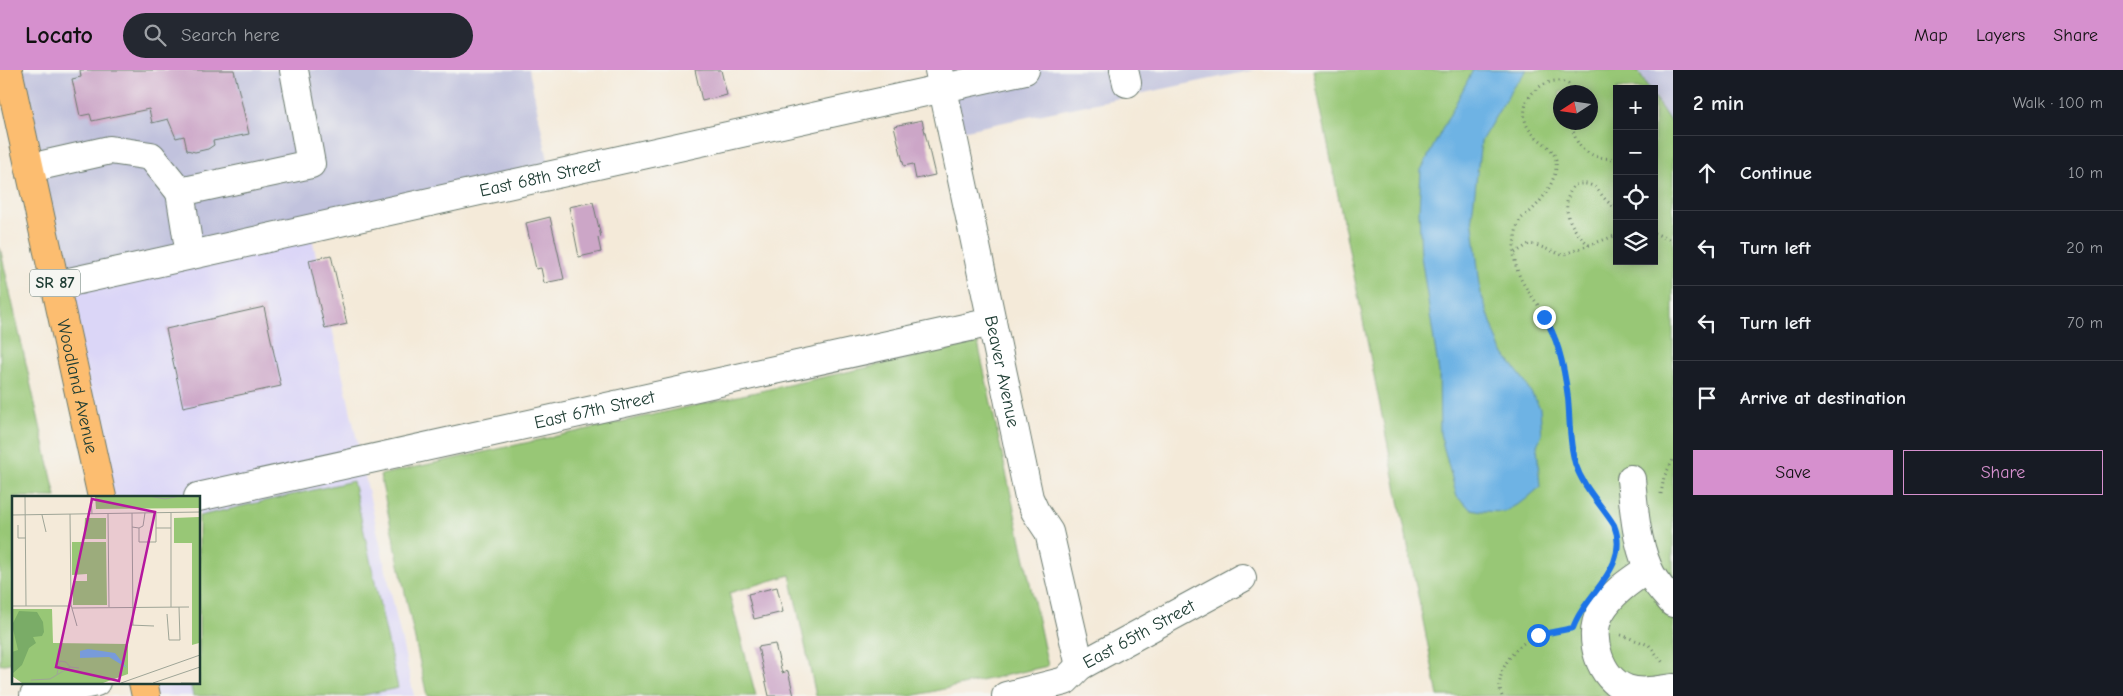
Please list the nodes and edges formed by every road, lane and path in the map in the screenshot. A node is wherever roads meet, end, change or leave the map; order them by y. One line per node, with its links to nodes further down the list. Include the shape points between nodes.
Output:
1 (8, 70): 8 (main road, Woodland Avenue / SR 87)
2 (294, 70): 9 (street, via 311,164)
3 (1025, 70): 4 (street, East 68th Street)
4 (941, 79): 16 (street, East 68th Street); 18 (street, Beaver Avenue)
5 (1570, 85): 15 (path, via 1547,81 1530,95 1526,105 1530,131 1552,151 1556,160 1544,195 1517,226)
6 (1574, 130): 7 (path, via 1575,138 1586,151 1593,156)
7 (1613, 159)
8 (30, 168): 9 (street, via 110,150 152,156); 17 (main road, Woodland Avenue / SR 87)
9 (180, 192): 16 (street)
10 (1613, 206): 14 (path, via 1595,186 1588,184 1574,185 1567,195 1572,227)
11 (1658, 235): 13 (path)
12 (1613, 236): 14 (path)
13 (1673, 241)
14 (1589, 245): 15 (path, via 1562,255 1529,244)
15 (1515, 253): 22 (path, via 1522,281 1550,326 1557,346 1568,398 1575,464 1586,488)
16 (190, 255): 17 (street, East 68th Street)
17 (56, 284): 20 (main road, Woodland Avenue / SR 87)
18 (992, 322): 21 (street, East 67th Street); 27 (street, Beaver Avenue, via 1028,498 1049,532)
19 (1631, 479): 23 (street, via 1634,516)
20 (102, 496)
21 (200, 497)
22 (1609, 517)
23 (1648, 569): 25 (street); 26 (street, via 1605,605)
24 (1242, 578): 27 (street, East 65th Street)
25 (1673, 603)
26 (1594, 629): 29 (path, via 1631,637 1649,645 1663,661); 29 (street, via 1599,655 1615,682 1641,691); 32 (path, via 1580,626 1529,639 1503,669 1500,679)
27 (1071, 681): 31 (street, East 65th Street)
28 (87, 684): 30 (street)
29 (1672, 688)
30 (34, 696)
31 (1006, 696)
32 (1502, 696)

